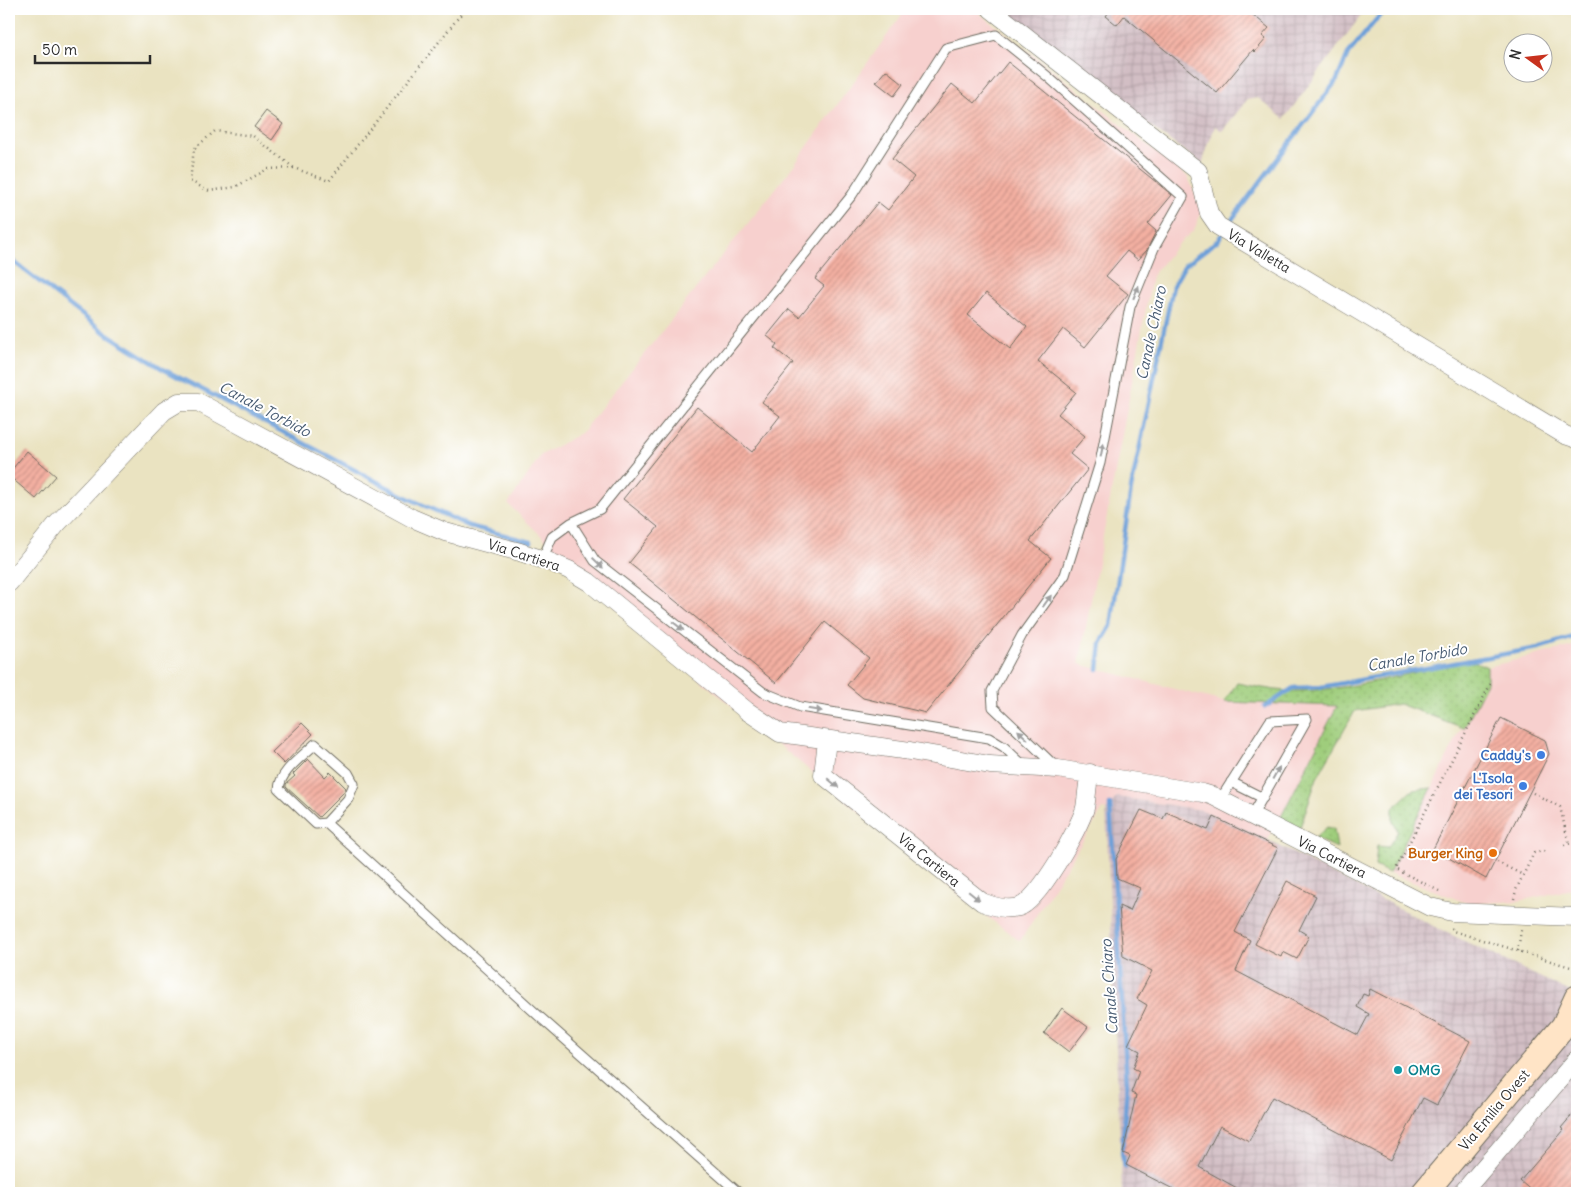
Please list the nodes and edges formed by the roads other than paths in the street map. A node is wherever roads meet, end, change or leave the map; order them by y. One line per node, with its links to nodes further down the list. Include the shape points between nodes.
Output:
1 (991, 9): 2 (street, Via Valletta, via 1198,171 1209,212 1223,228 1565,435)
2 (1577, 439)
3 (571, 523): 4 (lane, via 552,537); 7 (lane, one-way to 7, via 595,561 763,692 800,707 989,738); 8 (lane, one-way to 3, via 993,707 992,691 1022,635 1065,575 1100,463 1130,307 1154,248 1183,196 996,35 946,48 852,195 600,509)
4 (542, 560): 5 (street, Via Cartiera, via 445,532 412,518 198,402 179,402 164,411 56,525); 6 (street, Via Cartiera, via 589,582 769,727 780,733)
5 (9, 582)
6 (827, 740): 7 (street, Via Cartiera); 9 (street, Via Cartiera, one-way to 9, via 823,775 982,902 1000,909 1021,907 1033,897 1060,859 1085,808)
7 (1025, 767): 8 (street, Via Cartiera)
8 (1058, 769): 9 (street, Via Cartiera)
9 (1090, 773): 12 (street, Via Cartiera, via 1203,793)
10 (1232, 782): 11 (lane); 11 (lane, one-way to 10, via 1307,719 1270,721); 12 (lane)
11 (1263, 798): 13 (lane)
12 (1220, 800): 13 (street, Via Cartiera)
13 (1252, 816): 15 (street, Via Cartiera, via 1430,907 1452,912)
14 (326, 823): 14 (lane, via 348,799 354,784 348,773 315,744 283,775 279,789 316,824); 19 (lane)
15 (1577, 916)
16 (1577, 998): 17 (main road, Via Emilia Ovest)
17 (1571, 1023): 20 (main road, Via Emilia Ovest)
18 (1577, 1058): 21 (street)
19 (739, 1193)
20 (1424, 1193)
21 (1462, 1193)

